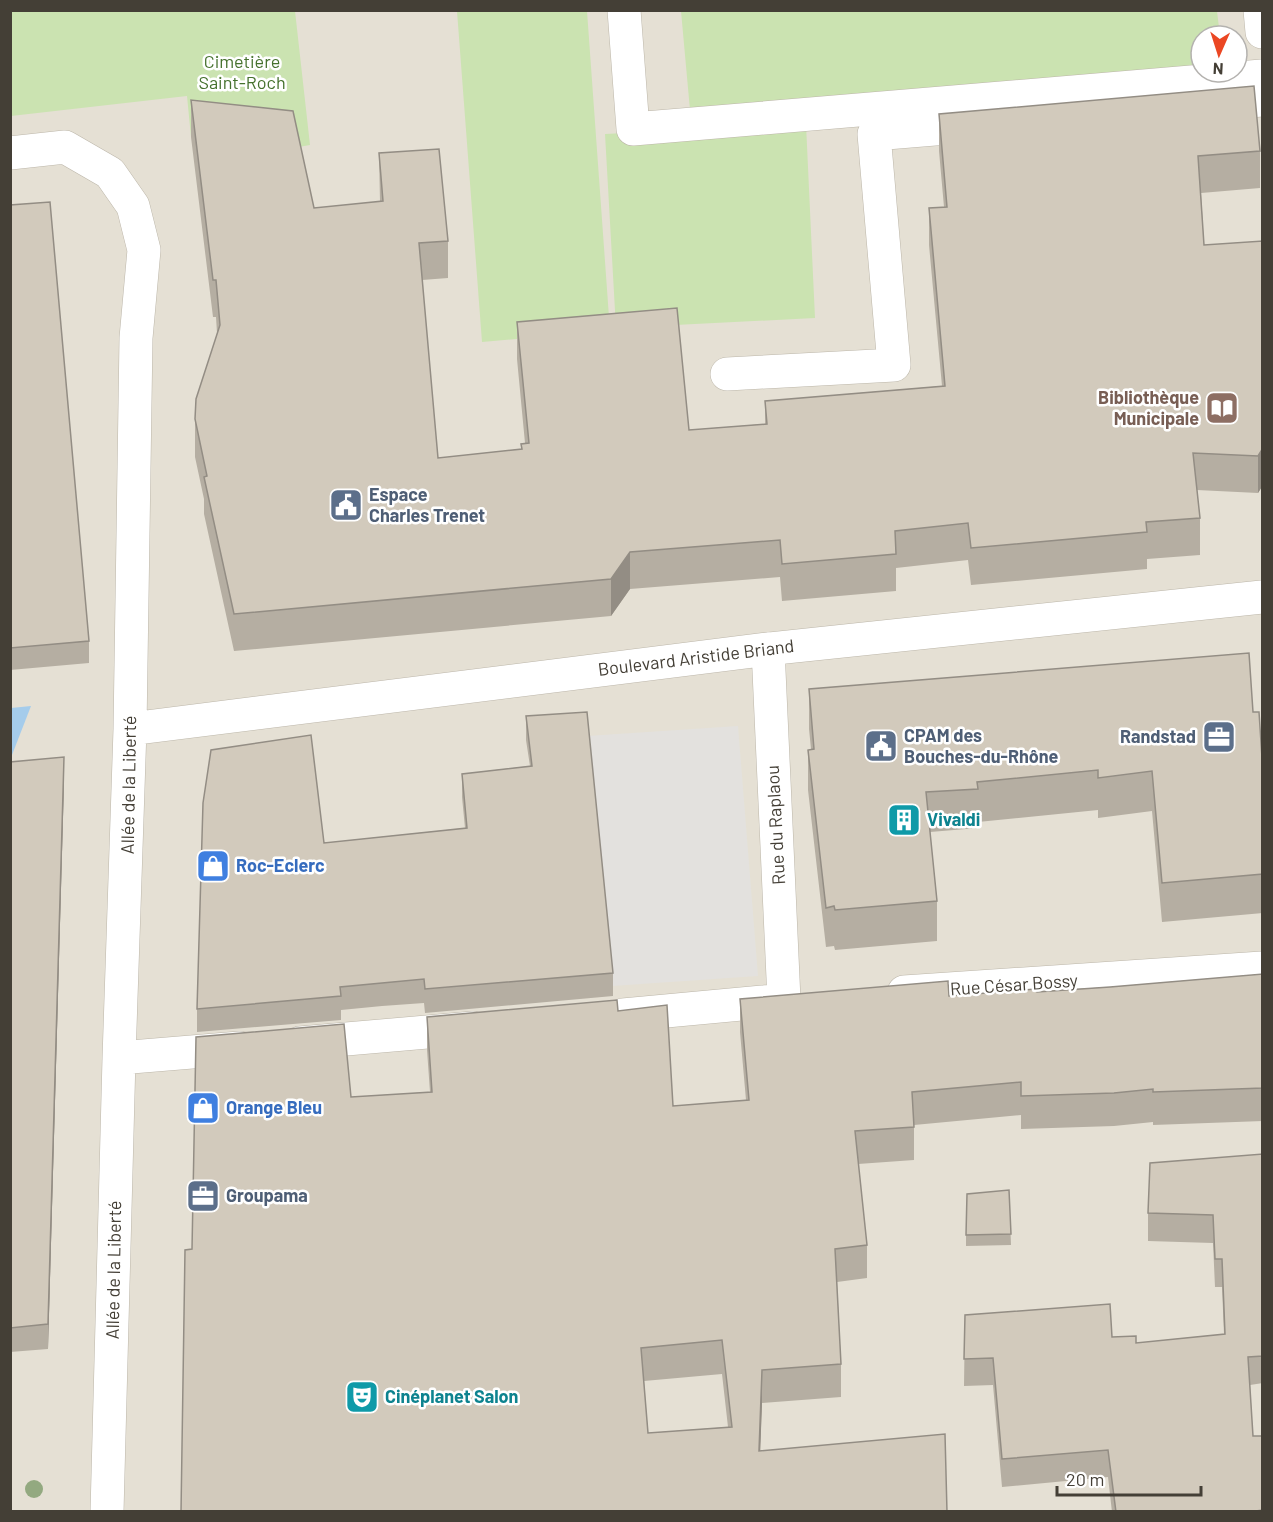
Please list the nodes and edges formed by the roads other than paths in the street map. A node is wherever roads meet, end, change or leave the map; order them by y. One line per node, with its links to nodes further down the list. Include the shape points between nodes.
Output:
1 (624, 10): 4 (street, via 633,129)
2 (1260, 10): 3 (street)
3 (1263, 32)
4 (1263, 75)
5 (1263, 99): 7 (street, via 873,134 894,365)
6 (10, 153): 10 (street, Allée de la Liberté, via 65,147 110,173 133,206 144,250 136,338)
7 (728, 374)
8 (1263, 597): 9 (street, Boulevard Aristide Briand)
9 (768, 649): 10 (street, Boulevard Aristide Briand); 13 (street, Rue du Raplaou, via 796,1000)
10 (130, 729): 15 (street, Allée de la Liberté)
11 (1263, 968): 12 (street, Rue César Bossy)
12 (880, 994)
13 (599, 1017)
14 (506, 1025): 15 (street)
15 (119, 1058): 16 (street, Allée de la Liberté)
16 (107, 1512)

